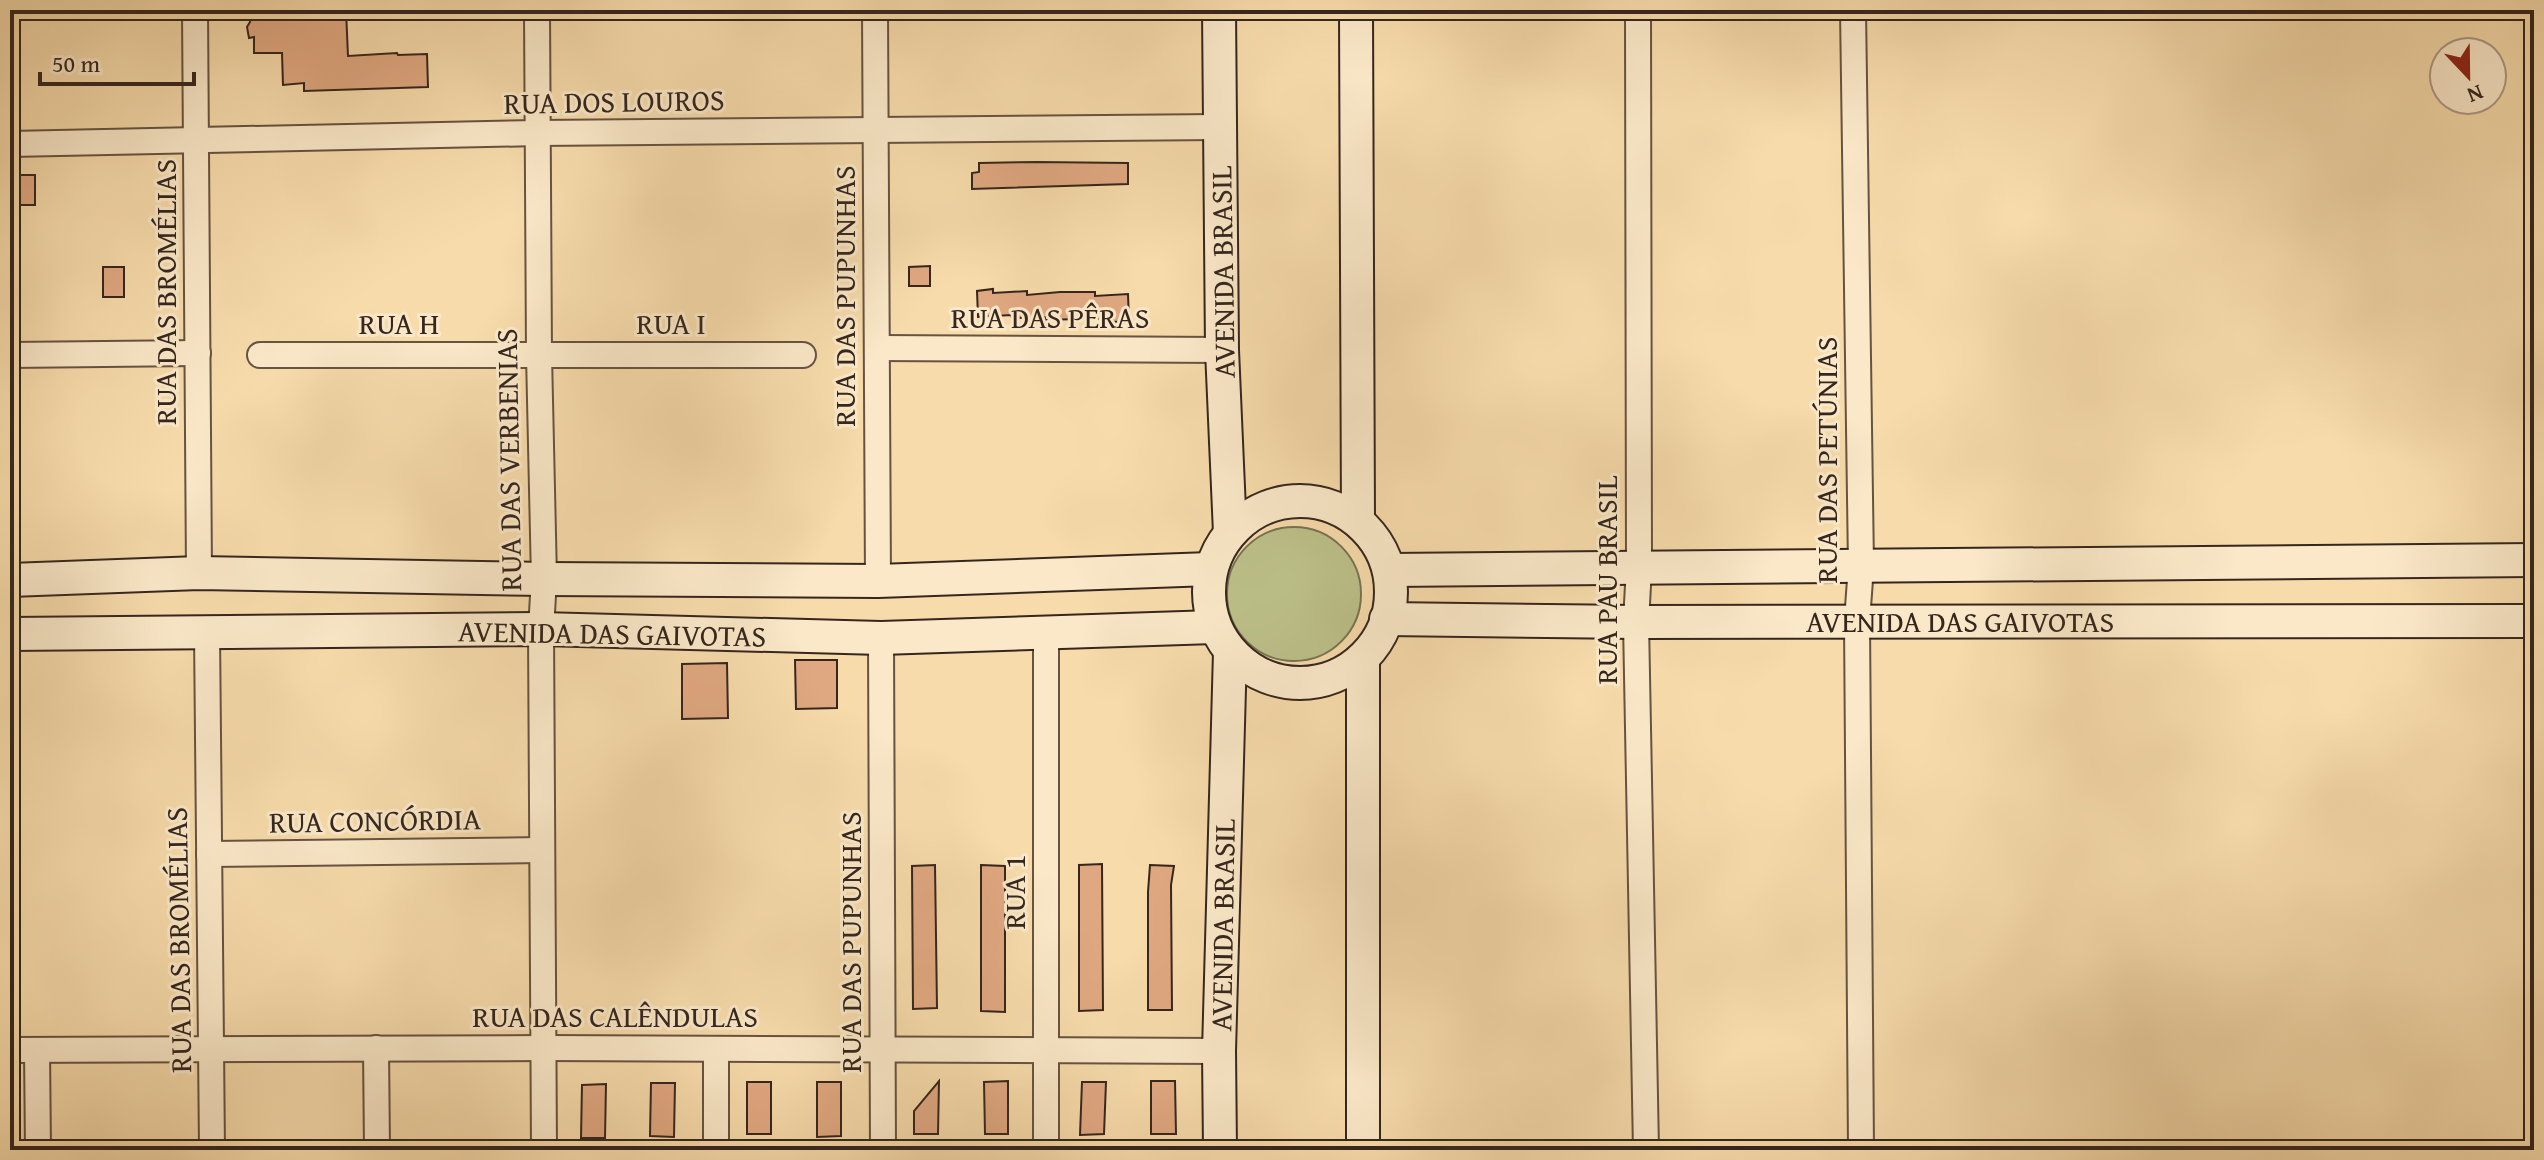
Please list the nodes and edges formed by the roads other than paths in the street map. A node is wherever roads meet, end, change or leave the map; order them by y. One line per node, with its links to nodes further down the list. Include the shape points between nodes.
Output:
1 (195, 10): 11 (street, RUA DAS BROMÉLIAS)
2 (537, 10): 10 (street, RUA DAS VERBENIAS)
3 (875, 10): 9 (street, RUA DAS PUPUNHAS)
4 (1219, 10): 8 (street, AVENIDA BRASIL)
5 (1356, 10): 20 (street)
6 (1638, 10): 24 (street, RUA PAU BRASIL)
7 (1853, 10): 23 (street, RUA DAS PETÚNIAS)
8 (1219, 127): 9 (street, RUA DOS LOUROS); 14 (street, AVENIDA BRASIL)
9 (875, 130): 10 (street, RUA DOS LOUROS); 13 (street, RUA DAS PUPUNHAS)
10 (538, 133): 11 (street, RUA DOS LOUROS); 18 (street, RUA DAS VERBENIAS)
11 (196, 141): 12 (street, RUA DOS LOUROS); 15 (street, RUA DAS BROMÉLIAS)
12 (10, 144)
13 (877, 348): 14 (street, RUA DAS PÊRAS); 30 (street, RUA DAS PUPUNHAS)
14 (1222, 350): 21 (street, AVENIDA BRASIL)
15 (198, 353): 16 (street); 27 (street, RUA DAS BROMÉLIAS)
16 (10, 355)
17 (260, 355): 18 (street, RUA H)
18 (539, 355): 19 (street, RUA I); 28 (street, RUA DAS VERBENIAS)
19 (803, 355)
20 (1358, 521): 21 (street, via 1331,506 1301,500 1270,505); 26 (street, via 1379,545)
21 (1230, 533): 25 (street)
22 (2534, 560): 23 (street, AVENIDA DAS GAIVOTAS)
23 (1861, 566): 24 (street, AVENIDA DAS GAIVOTAS); 32 (street, RUA DAS PETÚNIAS)
24 (1639, 567): 26 (street, AVENIDA DAS GAIVOTAS); 34 (street, RUA PAU BRASIL)
25 (1210, 569): 30 (street, AVENIDA DAS GAIVOTAS); 40 (street, via 1207,598)
26 (1390, 570): 31 (street)
27 (199, 573): 28 (street, AVENIDA DAS GAIVOTAS); 29 (street, AVENIDA DAS GAIVOTAS)
28 (544, 579): 30 (street, AVENIDA DAS GAIVOTAS); 35 (street, RUA DAS VERBENIAS)
29 (10, 580)
30 (878, 581)
31 (1386, 619): 34 (street, AVENIDA DAS GAIVOTAS); 41 (street, via 1382,634)
32 (1857, 621): 33 (street, AVENIDA DAS GAIVOTAS); 34 (street, AVENIDA DAS GAIVOTAS); 63 (street, RUA DAS PETÚNIAS)
33 (2534, 621)
34 (1636, 622): 62 (street, RUA PAU BRASIL)
35 (541, 629): 36 (street, AVENIDA DAS GAIVOTAS); 39 (street, AVENIDA DAS GAIVOTAS); 42 (street, RUA DAS VERBENIAS)
36 (207, 632): 37 (street, AVENIDA DAS GAIVOTAS); 43 (street, RUA DAS BROMÉLIAS)
37 (10, 634)
38 (1046, 634): 39 (street, AVENIDA DAS GAIVOTAS); 40 (street, AVENIDA DAS GAIVOTAS); 51 (street, RUA 1)
39 (881, 638): 48 (street, RUA DAS PUPUNHAS)
40 (1222, 640): 41 (street, via 1252,671 1280,682 1309,684 1338,676); 52 (street, AVENIDA BRASIL)
41 (1363, 659): 61 (street)
42 (542, 850): 43 (street, RUA CONCÓRDIA); 45 (street, RUA DAS VERBENIAS)
43 (209, 854): 46 (street, RUA DAS BROMÉLIAS)
44 (376, 1048): 45 (street, RUA DAS CALÊNDULAS); 46 (street, RUA DAS CALÊNDULAS); 55 (street)
45 (544, 1048): 47 (street, RUA DAS CALÊNDULAS); 56 (street, RUA DAS VERBENIAS)
46 (211, 1049): 50 (street, RUA DAS CALÊNDULAS); 54 (street, RUA DAS BROMÉLIAS)
47 (716, 1049): 48 (street, RUA DAS CALÊNDULAS); 57 (street)
48 (883, 1049): 51 (street, RUA DAS CALÊNDULAS); 58 (street, RUA DAS PUPUNHAS)
49 (10, 1050): 50 (street, RUA DAS CALÊNDULAS)
50 (37, 1050): 53 (street)
51 (1046, 1050): 52 (street, RUA DAS CALÊNDULAS); 59 (street, RUA 1)
52 (1219, 1051): 60 (street, AVENIDA BRASIL)
53 (38, 1150)
54 (212, 1150)
55 (377, 1150)
56 (544, 1150)
57 (716, 1150)
58 (883, 1150)
59 (1046, 1150)
60 (1220, 1150)
61 (1363, 1150)
62 (1646, 1150)
63 (1861, 1150)

